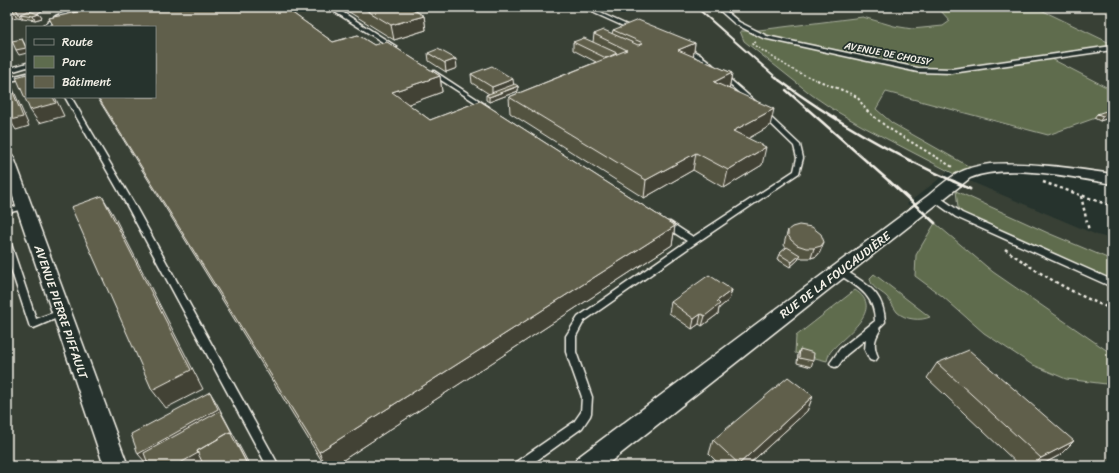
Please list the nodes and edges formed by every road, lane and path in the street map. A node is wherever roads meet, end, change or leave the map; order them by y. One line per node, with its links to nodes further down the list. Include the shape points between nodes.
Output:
1 (61, 7): 6 (lane, via 57,11)
2 (83, 7): 6 (lane)
3 (329, 7): 12 (lane)
4 (583, 7): 8 (lane)
5 (718, 7): 9 (lane, AVENUE DE CHOISY, via 737,23)
6 (61, 14): 7 (lane)
7 (45, 26)
8 (641, 32)
9 (765, 37): 11 (lane, AVENUE DE CHOISY, via 937,72); 21 (path, via 752,44 795,71 852,94 866,110 888,128)
10 (677, 47): 30 (lane, via 697,55 740,90 797,145 800,158 797,172)
11 (1112, 48)
12 (403, 53)
13 (26, 65): 15 (lane)
14 (427, 69): 19 (lane)
15 (7, 71)
16 (26, 75): 17 (lane)
17 (7, 80)
18 (69, 98): 41 (lane, via 129,202)
19 (494, 112)
20 (7, 158): 27 (street, AVENUE PIERRE PIFFAULT)
21 (966, 174): 22 (street, RUE DE LA FOUCAUDIÈRE, via 991,169 1033,169); 25 (street, RUE DE LA FOUCAUDIÈRE)
22 (1112, 179)
23 (1039, 181): 24 (path)
24 (1081, 196): 26 (path); 29 (path)
25 (935, 198): 33 (street, RUE DE LA FOUCAUDIÈRE); 34 (lane, via 960,215)
26 (1112, 206)
27 (16, 208): 36 (street, AVENUE PIERRE PIFFAULT)
28 (664, 222): 30 (lane)
29 (1089, 231)
30 (693, 241): 42 (lane, via 581,319 571,336 571,352 587,397 586,413 578,425)
31 (7, 244): 36 (lane, via 32,324)
32 (999, 244): 35 (path, via 1042,274 1082,297)
33 (840, 271): 37 (lane, via 870,292 877,301 881,313); 43 (street, RUE DE LA FOUCAUDIÈRE)
34 (1112, 284)
35 (1112, 309)
36 (61, 313): 40 (street, AVENUE PIERRE PIFFAULT)
37 (880, 322): 38 (lane, via 869,341); 39 (lane, via 843,352)
38 (873, 357)
39 (835, 363)
40 (116, 466)
41 (273, 466)
42 (520, 466)
43 (586, 466)

